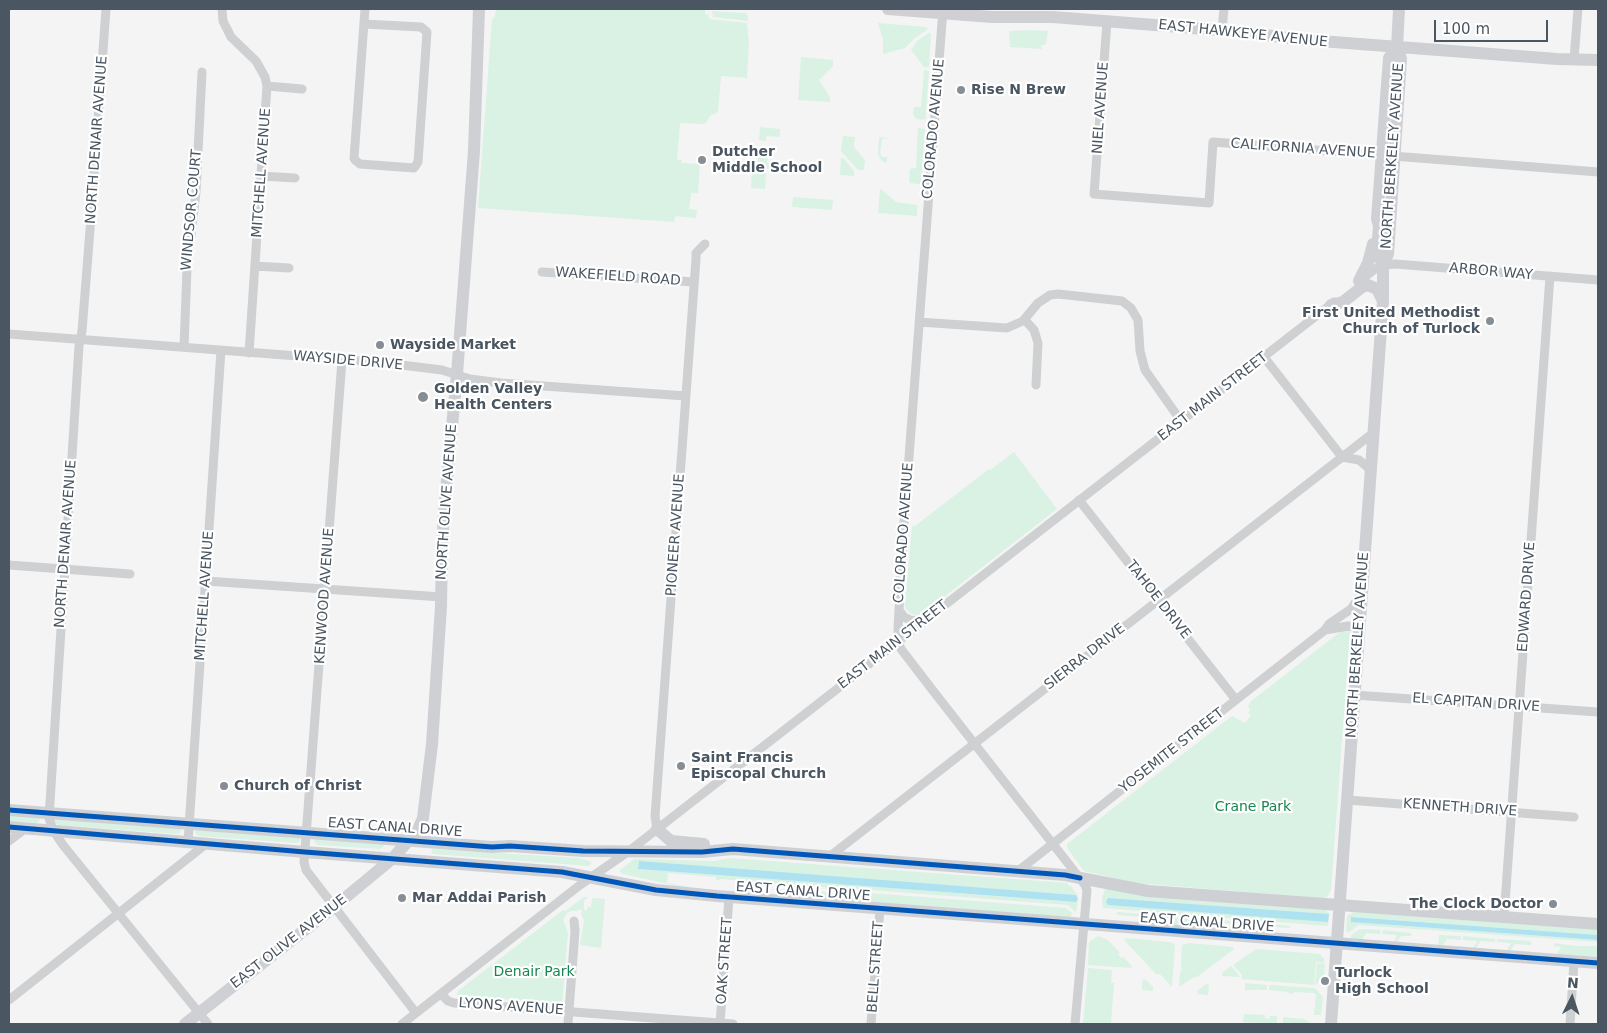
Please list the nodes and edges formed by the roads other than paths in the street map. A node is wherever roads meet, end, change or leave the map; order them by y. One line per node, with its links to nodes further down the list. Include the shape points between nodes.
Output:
1 (106, 9): 39 (street, NORTH DENAIR AVENUE)
2 (222, 9): 17 (street, MITCHELL AVENUE, via 223,21 231,37 256,61)
3 (366, 9): 11 (street)
4 (479, 9): 45 (main road, NORTH OLIVE AVENUE, via 474,151)
5 (888, 9): 9 (main road, EAST HAWKEYE AVENUE)
6 (1224, 9): 12 (street)
7 (1399, 9): 13 (main road, NORTH BERKELEY AVENUE)
8 (1578, 9): 14 (street)
9 (943, 11): 10 (main road, EAST HAWKEYE AVENUE, via 992,17); 37 (street, COLORADO AVENUE)
10 (1107, 22): 12 (main road, EAST HAWKEYE AVENUE); 23 (street, NIEL AVENUE)
11 (364, 24): 11 (street, via 421,28 428,35 418,162 411,168 360,164 354,158)
12 (1222, 30): 13 (main road, EAST HAWKEYE AVENUE, via 1294,40)
13 (1396, 47): 14 (main road, EAST HAWKEYE AVENUE); 19 (main road, NORTH BERKELEY AVENUE, via 1401,59)
14 (1574, 59): 15 (main road, EAST HAWKEYE AVENUE)
15 (1598, 60)
16 (202, 72): 40 (street, WINDSOR COURT)
17 (267, 86): 18 (street); 21 (street, MITCHELL AVENUE)
18 (302, 89)
19 (1388, 155): 20 (street, CALIFORNIA AVENUE); 23 (street, CALIFORNIA AVENUE, via 1213,142 1209,203); 24 (main road, NORTH BERKELEY AVENUE); 26 (main road, NORTH BERKELEY AVENUE, via 1388,254)
20 (1598, 172)
21 (261, 176): 22 (street); 27 (street, MITCHELL AVENUE)
22 (295, 178)
23 (1094, 194)
24 (1377, 220): 26 (main road, NORTH BERKELEY AVENUE, via 1377,253); 33 (main road, via 1371,257)
25 (704, 244): 32 (street, PIONEER AVENUE, via 696,252)
26 (1383, 265): 30 (street, ARBOR WAY); 33 (street, EAST MAIN STREET); 34 (main road, NORTH BERKELEY AVENUE)
27 (255, 266): 28 (street); 42 (street, MITCHELL AVENUE)
28 (289, 268)
29 (542, 272): 32 (street, WAKEFIELD ROAD)
30 (1550, 276): 31 (street, ARBOR WAY); 68 (street, EDWARD DRIVE)
31 (1598, 280)
32 (694, 282): 47 (street, PIONEER AVENUE)
33 (1359, 282): 35 (street, EAST MAIN STREET)
34 (1383, 300): 35 (main road, via 1378,290 1368,284 1343,302); 49 (main road, NORTH BERKELEY AVENUE)
35 (1330, 305): 43 (street, EAST MAIN STREET)
36 (1025, 320): 37 (street, via 1014,326 998,328); 46 (street, via 1034,330 1038,343); 48 (street, via 1040,300 1054,295 1125,302 1138,320 1145,370)
37 (919, 322): 61 (street, COLORADO AVENUE)
38 (9, 334): 39 (street, WAYSIDE DRIVE)
39 (81, 339): 40 (street, WAYSIDE DRIVE); 54 (street, NORTH DENAIR AVENUE)
40 (184, 348): 41 (street, WAYSIDE DRIVE)
41 (221, 350): 42 (street, WAYSIDE DRIVE); 56 (street, MITCHELL AVENUE)
42 (248, 353): 44 (street, WAYSIDE DRIVE)
43 (1264, 357): 48 (street, EAST MAIN STREET); 50 (street)
44 (342, 360): 45 (street, WAYSIDE DRIVE, via 438,369); 57 (street, KENWOOD AVENUE)
45 (457, 374): 47 (street, WAYSIDE DRIVE, via 470,379 514,384); 59 (main road, NORTH OLIVE AVENUE, via 444,512)
46 (1036, 385)
47 (686, 396): 79 (street, PIONEER AVENUE, via 655,816)
48 (1181, 421): 52 (street, EAST MAIN STREET)
49 (1373, 433): 50 (street, SIERRA DRIVE); 51 (main road, NORTH BERKELEY AVENUE)
50 (1342, 458): 51 (street, via 1359,460); 60 (street, SIERRA DRIVE)
51 (1370, 470): 58 (main road, NORTH BERKELEY AVENUE)
52 (1079, 500): 60 (street, TAHOE DRIVE); 62 (street, EAST MAIN STREET)
53 (9, 565): 54 (street)
54 (64, 569): 55 (street); 74 (street, NORTH DENAIR AVENUE)
55 (130, 574)
56 (206, 580): 57 (street); 76 (street, MITCHELL AVENUE)
57 (325, 589): 59 (street); 81 (street, KENWOOD AVENUE)
58 (1362, 591): 63 (street, YOSEMITE STREET, via 1351,609 1329,624); 64 (main road, NORTH BERKELEY AVENUE)
59 (442, 597): 83 (main road, NORTH OLIVE AVENUE, via 426,797 421,825)
60 (1158, 600): 67 (street, TAHOE DRIVE); 70 (street, SIERRA DRIVE)
61 (899, 610): 62 (street, via 912,620); 65 (street, COLORADO AVENUE)
62 (928, 617): 65 (street, EAST MAIN STREET)
63 (1326, 630): 64 (street, YOSEMITE STREET, via 1348,626); 67 (street, YOSEMITE STREET)
64 (1359, 631): 66 (main road, NORTH BERKELEY AVENUE)
65 (898, 641): 70 (street); 79 (street, EAST MAIN STREET)
66 (1354, 695): 68 (street, EL CAPITAN DRIVE); 71 (main road, NORTH BERKELEY AVENUE)
67 (1236, 700): 86 (street, YOSEMITE STREET)
68 (1519, 706): 69 (street, EL CAPITAN DRIVE); 73 (street, EDWARD DRIVE)
69 (1598, 712)
70 (974, 743): 86 (street); 90 (street, SIERRA DRIVE)
71 (1347, 800): 73 (street, KENNETH DRIVE); 96 (main road, NORTH BERKELEY AVENUE)
72 (9, 810): 74 (main road, EAST CANAL DRIVE)
73 (1512, 812): 75 (street, KENNETH DRIVE); 100 (street, EDWARD DRIVE)
74 (48, 813): 76 (main road, EAST CANAL DRIVE); 80 (street, NORTH DENAIR AVENUE)
75 (1574, 817)
76 (189, 824): 81 (main road, EAST CANAL DRIVE); 84 (street, MITCHELL AVENUE)
77 (9, 827): 78 (main road, EAST CANAL DRIVE)
78 (26, 828): 80 (main road, EAST CANAL DRIVE); 82 (street)
79 (657, 829): 87 (main road, via 671,841); 89 (street, EAST MAIN STREET)
80 (53, 830): 84 (main road, EAST CANAL DRIVE); 99 (street, NORTH DENAIR AVENUE)
81 (307, 833): 83 (main road, EAST CANAL DRIVE); 88 (street, KENWOOD AVENUE)
82 (9, 841)
83 (410, 841): 89 (main road, EAST CANAL DRIVE); 91 (main road, NORTH OLIVE AVENUE)
84 (188, 842): 85 (main road, EAST CANAL DRIVE)
85 (206, 844): 88 (main road, EAST CANAL DRIVE); 99 (street)
86 (1052, 844): 92 (street, YOSEMITE STREET); 94 (street)
87 (733, 849): 89 (main road, EAST CANAL DRIVE); 90 (main road, EAST CANAL DRIVE)
88 (305, 852): 91 (main road, EAST CANAL DRIVE); 97 (street, KENWOOD AVENUE, via 306,870)
89 (628, 852): 93 (street, EAST MAIN STREET)
90 (828, 857): 92 (main road, EAST CANAL DRIVE)
91 (392, 859): 93 (main road, EAST CANAL DRIVE, via 569,873); 97 (main road, EAST OLIVE AVENUE)
92 (1018, 871): 94 (main road, EAST CANAL DRIVE)
93 (591, 878): 95 (main road, EAST CANAL DRIVE, via 656,890); 107 (street, EAST MAIN STREET)
94 (1080, 878): 96 (main road, EAST CANAL DRIVE, via 1141,891); 103 (street, via 1087,890)
95 (730, 897): 98 (main road, EAST CANAL DRIVE); 116 (street, OAK STREET)
96 (1339, 906): 100 (main road, EAST CANAL DRIVE); 104 (main road, NORTH BERKELEY AVENUE)
97 (334, 907): 110 (main road, EAST OLIVE AVENUE); 111 (street, KENWOOD AVENUE)
98 (880, 909): 103 (main road, EAST CANAL DRIVE); 118 (street, BELL STREET)
99 (119, 913): 108 (street); 110 (street, NORTH DENAIR AVENUE)
100 (1504, 917): 102 (main road, EAST CANAL DRIVE)
101 (574, 922): 109 (street)
102 (1598, 924)
103 (1084, 925): 104 (main road, EAST CANAL DRIVE); 119 (street)
104 (1336, 944): 105 (main road, EAST CANAL DRIVE); 120 (main road, NORTH BERKELEY AVENUE)
105 (1574, 961): 106 (main road, EAST CANAL DRIVE); 121 (street)
106 (1598, 963)
107 (441, 994): 109 (street, LYONS AVENUE, via 454,1003); 111 (street, EAST MAIN STREET)
108 (9, 1000)
109 (569, 1012): 115 (street); 116 (street, LYONS AVENUE)
110 (200, 1013): 113 (main road, EAST OLIVE AVENUE); 114 (street, NORTH DENAIR AVENUE)
111 (416, 1013): 112 (street, EAST MAIN STREET)
112 (406, 1023)
113 (185, 1024)
114 (208, 1024)
115 (568, 1024)
116 (720, 1024): 117 (street, LYONS AVENUE)
117 (733, 1024)
118 (872, 1024)
119 (1075, 1024)
120 (1331, 1024)
121 (1570, 1024)

